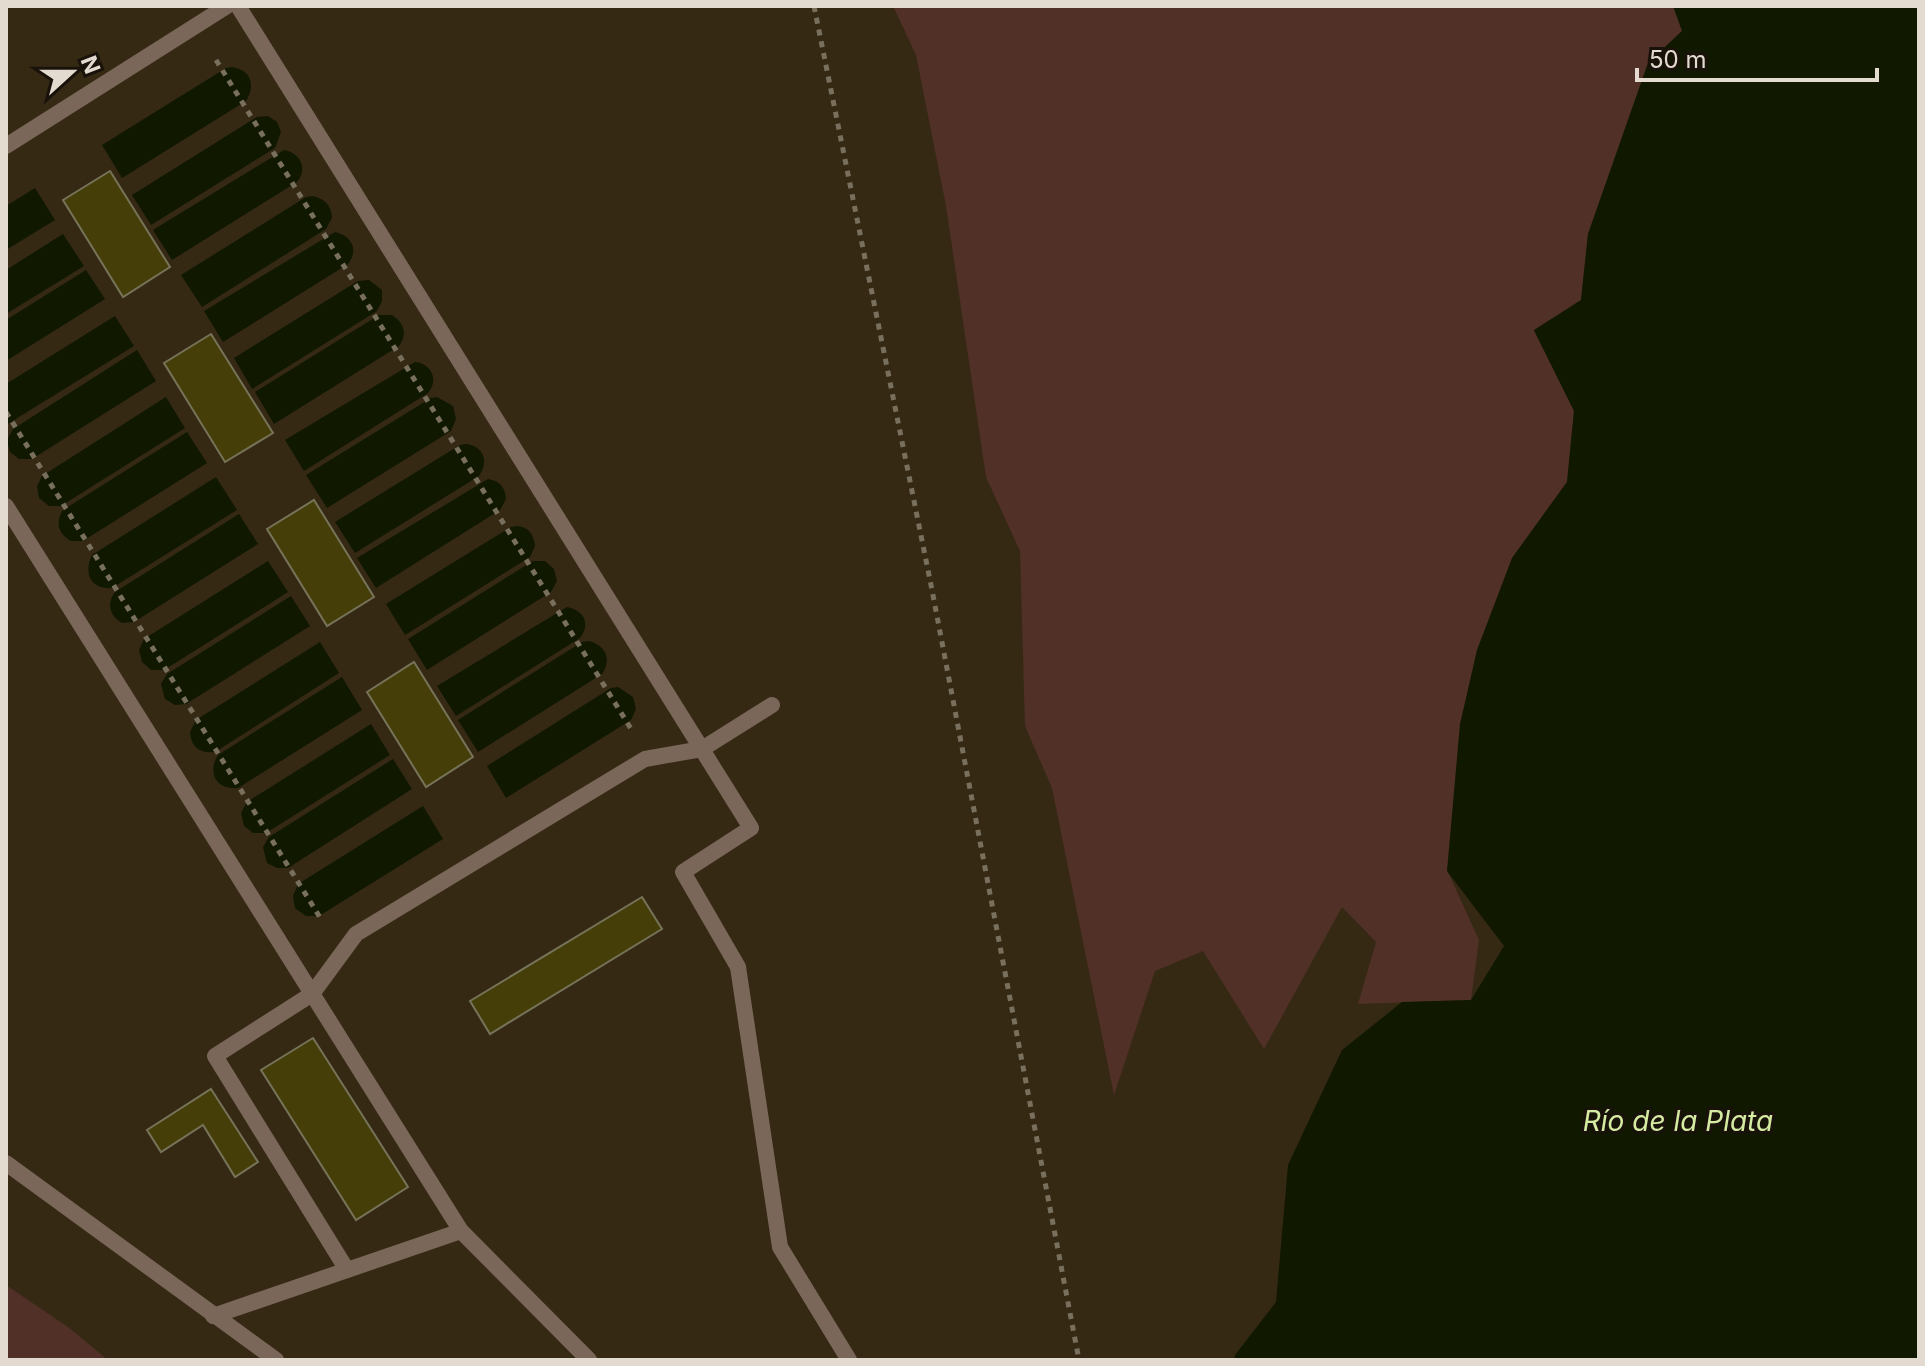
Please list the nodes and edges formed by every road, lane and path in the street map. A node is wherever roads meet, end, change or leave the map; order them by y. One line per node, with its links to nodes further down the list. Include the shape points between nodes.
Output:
1 (227, 6): 5 (street)
2 (238, 6): 10 (street)
3 (814, 6): 20 (path)
4 (216, 60): 9 (path)
5 (6, 146)
6 (6, 412): 11 (path)
7 (6, 506): 12 (street)
8 (772, 705): 10 (street)
9 (633, 732)
10 (702, 749): 12 (street, via 645,759 356,934); 19 (street, via 751,828 683,872 738,967 780,1247)
11 (321, 919)
12 (312, 994): 14 (street); 15 (street, via 215,1056)
13 (6, 1163): 16 (street)
14 (461, 1231): 15 (street); 18 (street)
15 (347, 1270): 16 (street)
16 (213, 1316): 17 (street)
17 (276, 1360)
18 (589, 1360)
19 (849, 1360)
20 (1079, 1360)

